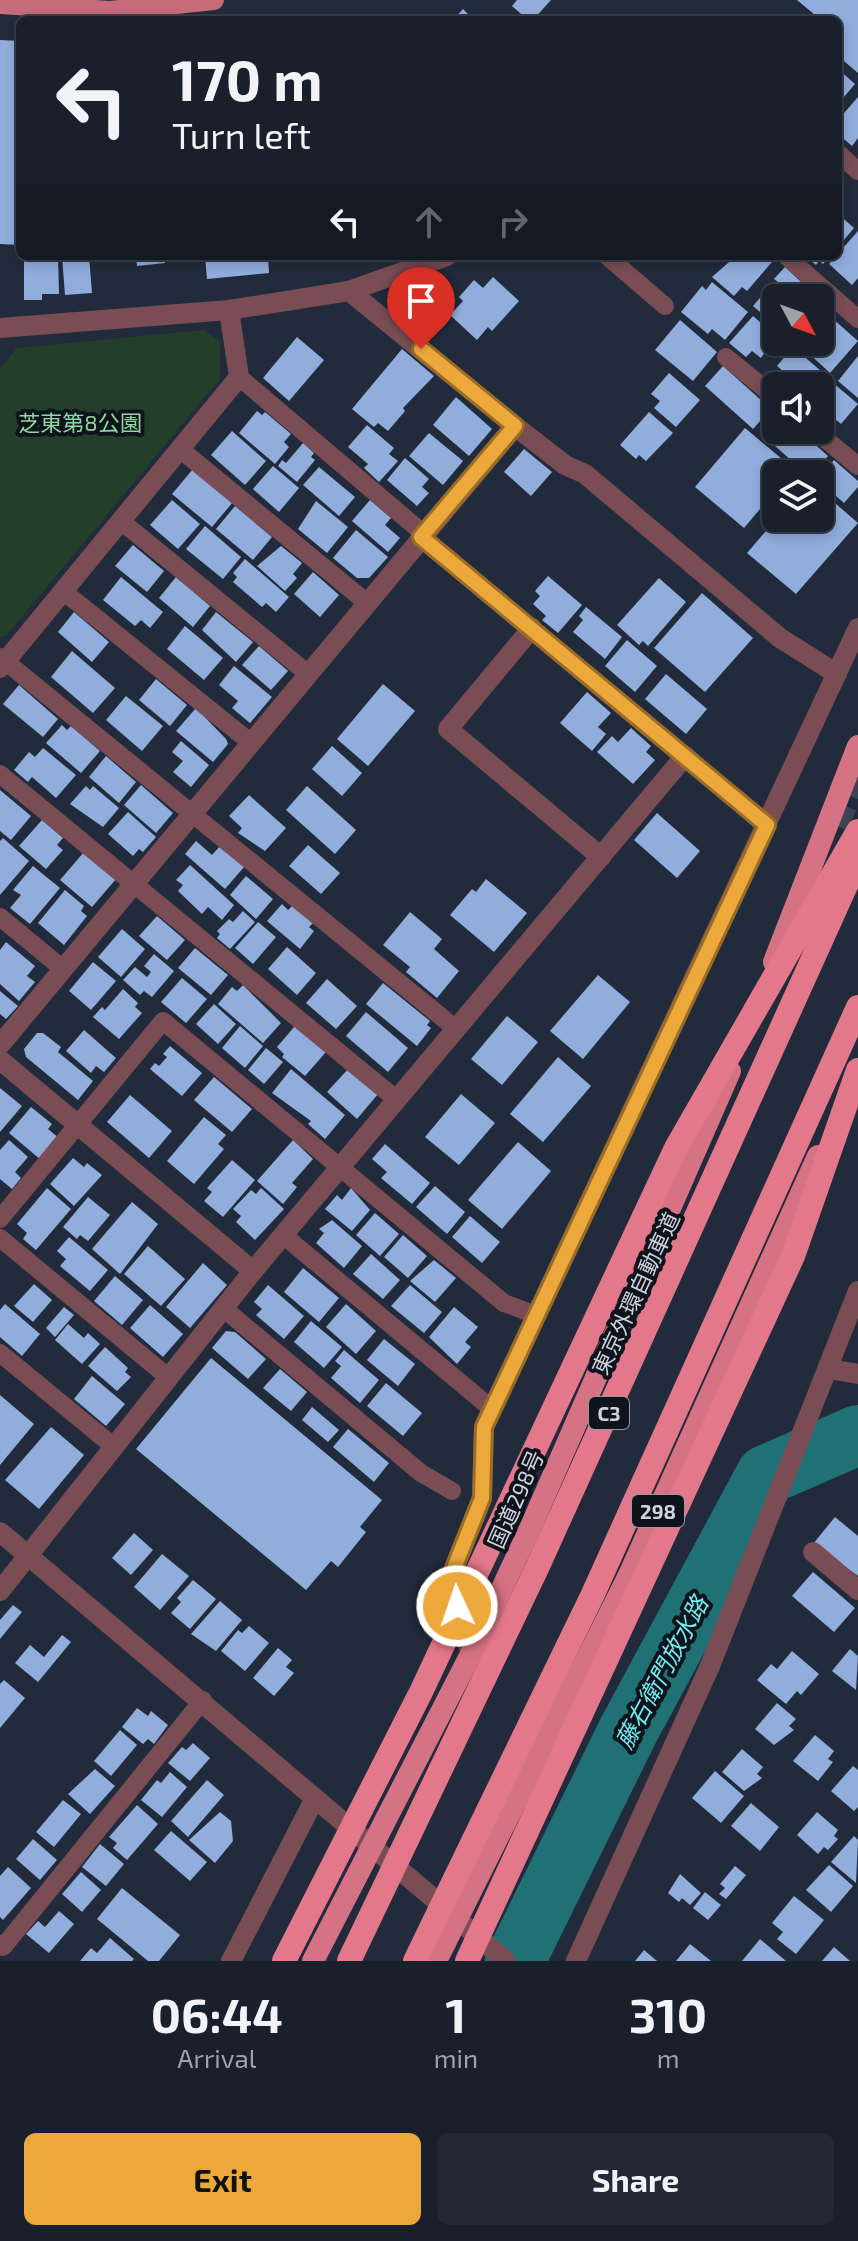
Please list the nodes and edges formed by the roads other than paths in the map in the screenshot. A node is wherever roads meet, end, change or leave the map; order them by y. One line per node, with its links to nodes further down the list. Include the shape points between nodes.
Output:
1 (214, 0): 2 (main road, via 110,11)
2 (0, 4)
3 (842, 157): 4 (lane)
4 (858, 171)
5 (436, 260): 8 (street)
6 (612, 260): 9 (lane)
7 (791, 260): 11 (lane)
8 (349, 291): 10 (street); 16 (street)
9 (665, 306)
10 (229, 310): 12 (street); 14 (street)
11 (858, 319)
12 (2, 331)
13 (726, 357): 15 (lane)
14 (239, 377): 18 (street); 21 (lane)
15 (762, 387)
16 (515, 426): 21 (street); 28 (street, via 585,474 780,638)
17 (831, 444): 19 (lane)
18 (180, 449): 20 (street); 23 (lane)
19 (858, 466)
20 (121, 521): 22 (street); 27 (lane)
21 (423, 535): 23 (street); 24 (street)
22 (63, 591): 26 (street); 29 (lane)
23 (366, 602): 27 (street)
24 (532, 628): 31 (street); 36 (street, via 448,729)
25 (858, 628): 28 (street)
26 (2, 662): 33 (lane)
27 (307, 673): 29 (street)
28 (837, 674): 34 (street)
29 (250, 742): 33 (street)
30 (858, 746): 68 (highway, 国道298号, via 741,1047)
31 (685, 756): 34 (street); 36 (street)
32 (0, 774): 38 (lane)
33 (192, 813): 38 (street); 42 (lane)
34 (767, 825): 55 (street)
35 (858, 831): 75 (highway, bridge, via 676,1148 421,1692)
36 (601, 857): 42 (street)
37 (858, 859): 77 (highway, 東京外環自動車道 / C3, bridge, via 538,1566)
38 (135, 883): 40 (street); 46 (lane)
39 (0, 917): 40 (lane)
40 (63, 969): 43 (street)
41 (858, 1007): 78 (highway, bridge, via 593,1594)
42 (455, 1028): 46 (street)
43 (0, 1045)
44 (0, 1060): 47 (street)
45 (858, 1070): 72 (highway, 298, via 629,1575); 80 (highway, bridge, via 793,1256)
46 (396, 1099): 48 (street)
47 (78, 1125): 48 (lane, via 163,1021); 49 (lane); 52 (street)
48 (339, 1167): 50 (street); 55 (lane, via 504,1303)
49 (0, 1219)
50 (283, 1235): 52 (street); 60 (lane)
51 (0, 1238): 59 (lane)
52 (253, 1271): 54 (street)
53 (858, 1291): 57 (street)
54 (223, 1308): 59 (street); 62 (lane, via 421,1473)
55 (536, 1315): 60 (street)
56 (0, 1353): 61 (lane)
57 (829, 1369): 58 (street); 82 (street, via 710,1666)
58 (858, 1374)
59 (168, 1377): 61 (street)
60 (492, 1409): 68 (street, via 484,1427 482,1498 449,1581)
61 (112, 1445): 65 (street)
62 (452, 1491)
63 (0, 1532): 65 (street)
64 (813, 1552): 66 (street)
65 (29, 1555): 67 (street); 69 (street)
66 (858, 1590)
67 (0, 1591)
68 (471, 1654): 71 (highway, 国道298号)
69 (203, 1700): 70 (street); 73 (lane, via 3,1947)
70 (315, 1798): 71 (street); 74 (street)
71 (372, 1847): 72 (street); 76 (highway, 国道298号)
72 (457, 1919): 79 (highway, 298); 81 (street)
73 (0, 1944)
74 (231, 1961)
75 (284, 1961)
76 (313, 1961)
77 (349, 1961)
78 (415, 1961)
79 (436, 1961)
80 (467, 1961)
81 (506, 1961)
82 (576, 1961)

